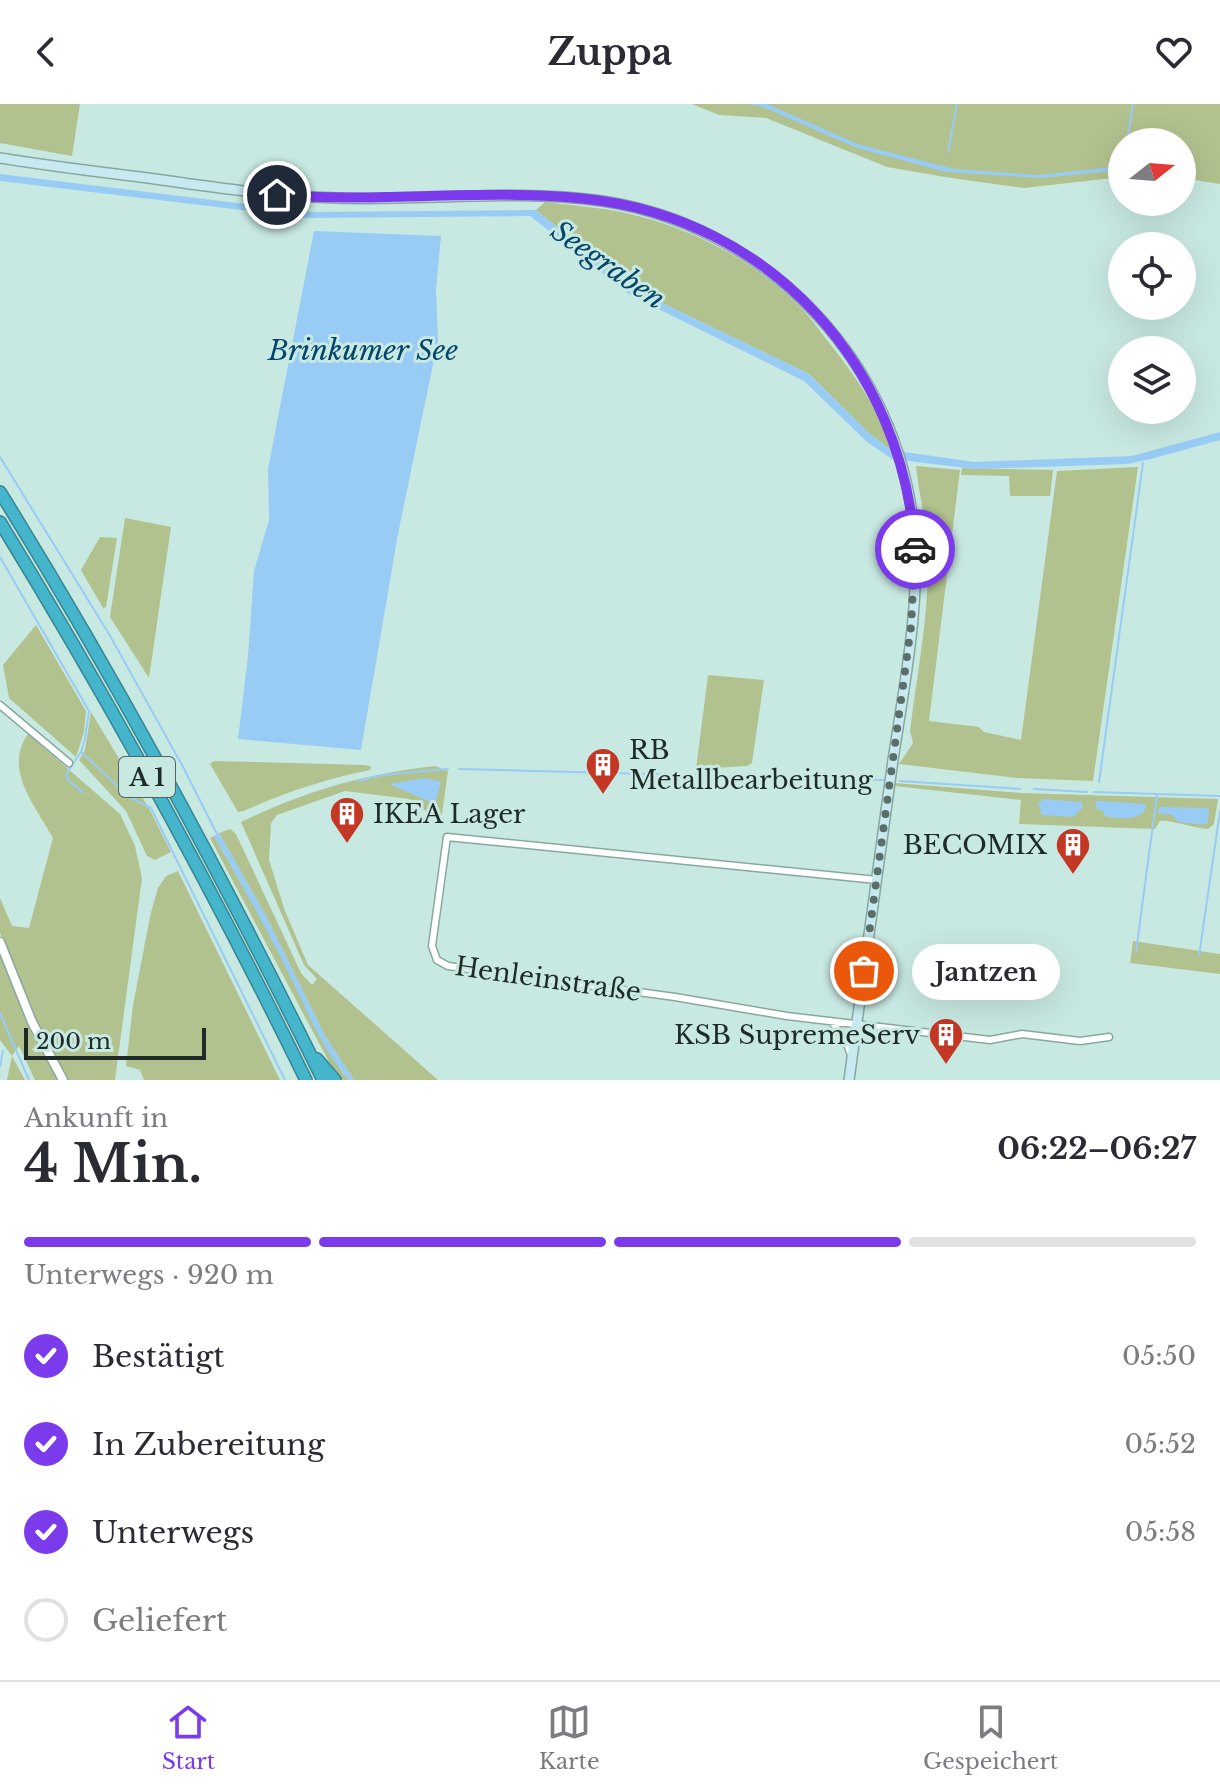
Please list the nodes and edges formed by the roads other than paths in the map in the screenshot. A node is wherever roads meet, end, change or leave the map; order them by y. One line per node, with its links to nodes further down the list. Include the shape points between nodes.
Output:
1 (0, 158): 6 (main road, via 277,195 553,197 629,206 711,234 777,277 811,308 855,363 877,402 896,446 913,531 914,590)
2 (0, 492): 11 (highway, A 1, via 119,692)
3 (0, 522): 14 (highway, A 1, via 112,712)
4 (0, 705): 5 (street)
5 (69, 763)
6 (877, 880): 8 (street, Henleinstraße, via 447,837 432,946 437,960 448,966); 9 (main road)
7 (0, 942): 13 (street, via 32,1022)
8 (831, 1021): 9 (street, Henleinstraße); 12 (street)
9 (857, 1024): 10 (street, Henleinstraße, via 990,1040 1022,1034 1080,1041); 12 (main road)
10 (1109, 1037)
11 (306, 1046): 15 (highway, A 1); 16 (highway)
12 (852, 1056): 17 (main road)
13 (63, 1080)
14 (306, 1080)
15 (323, 1080)
16 (335, 1080)
17 (849, 1080)

